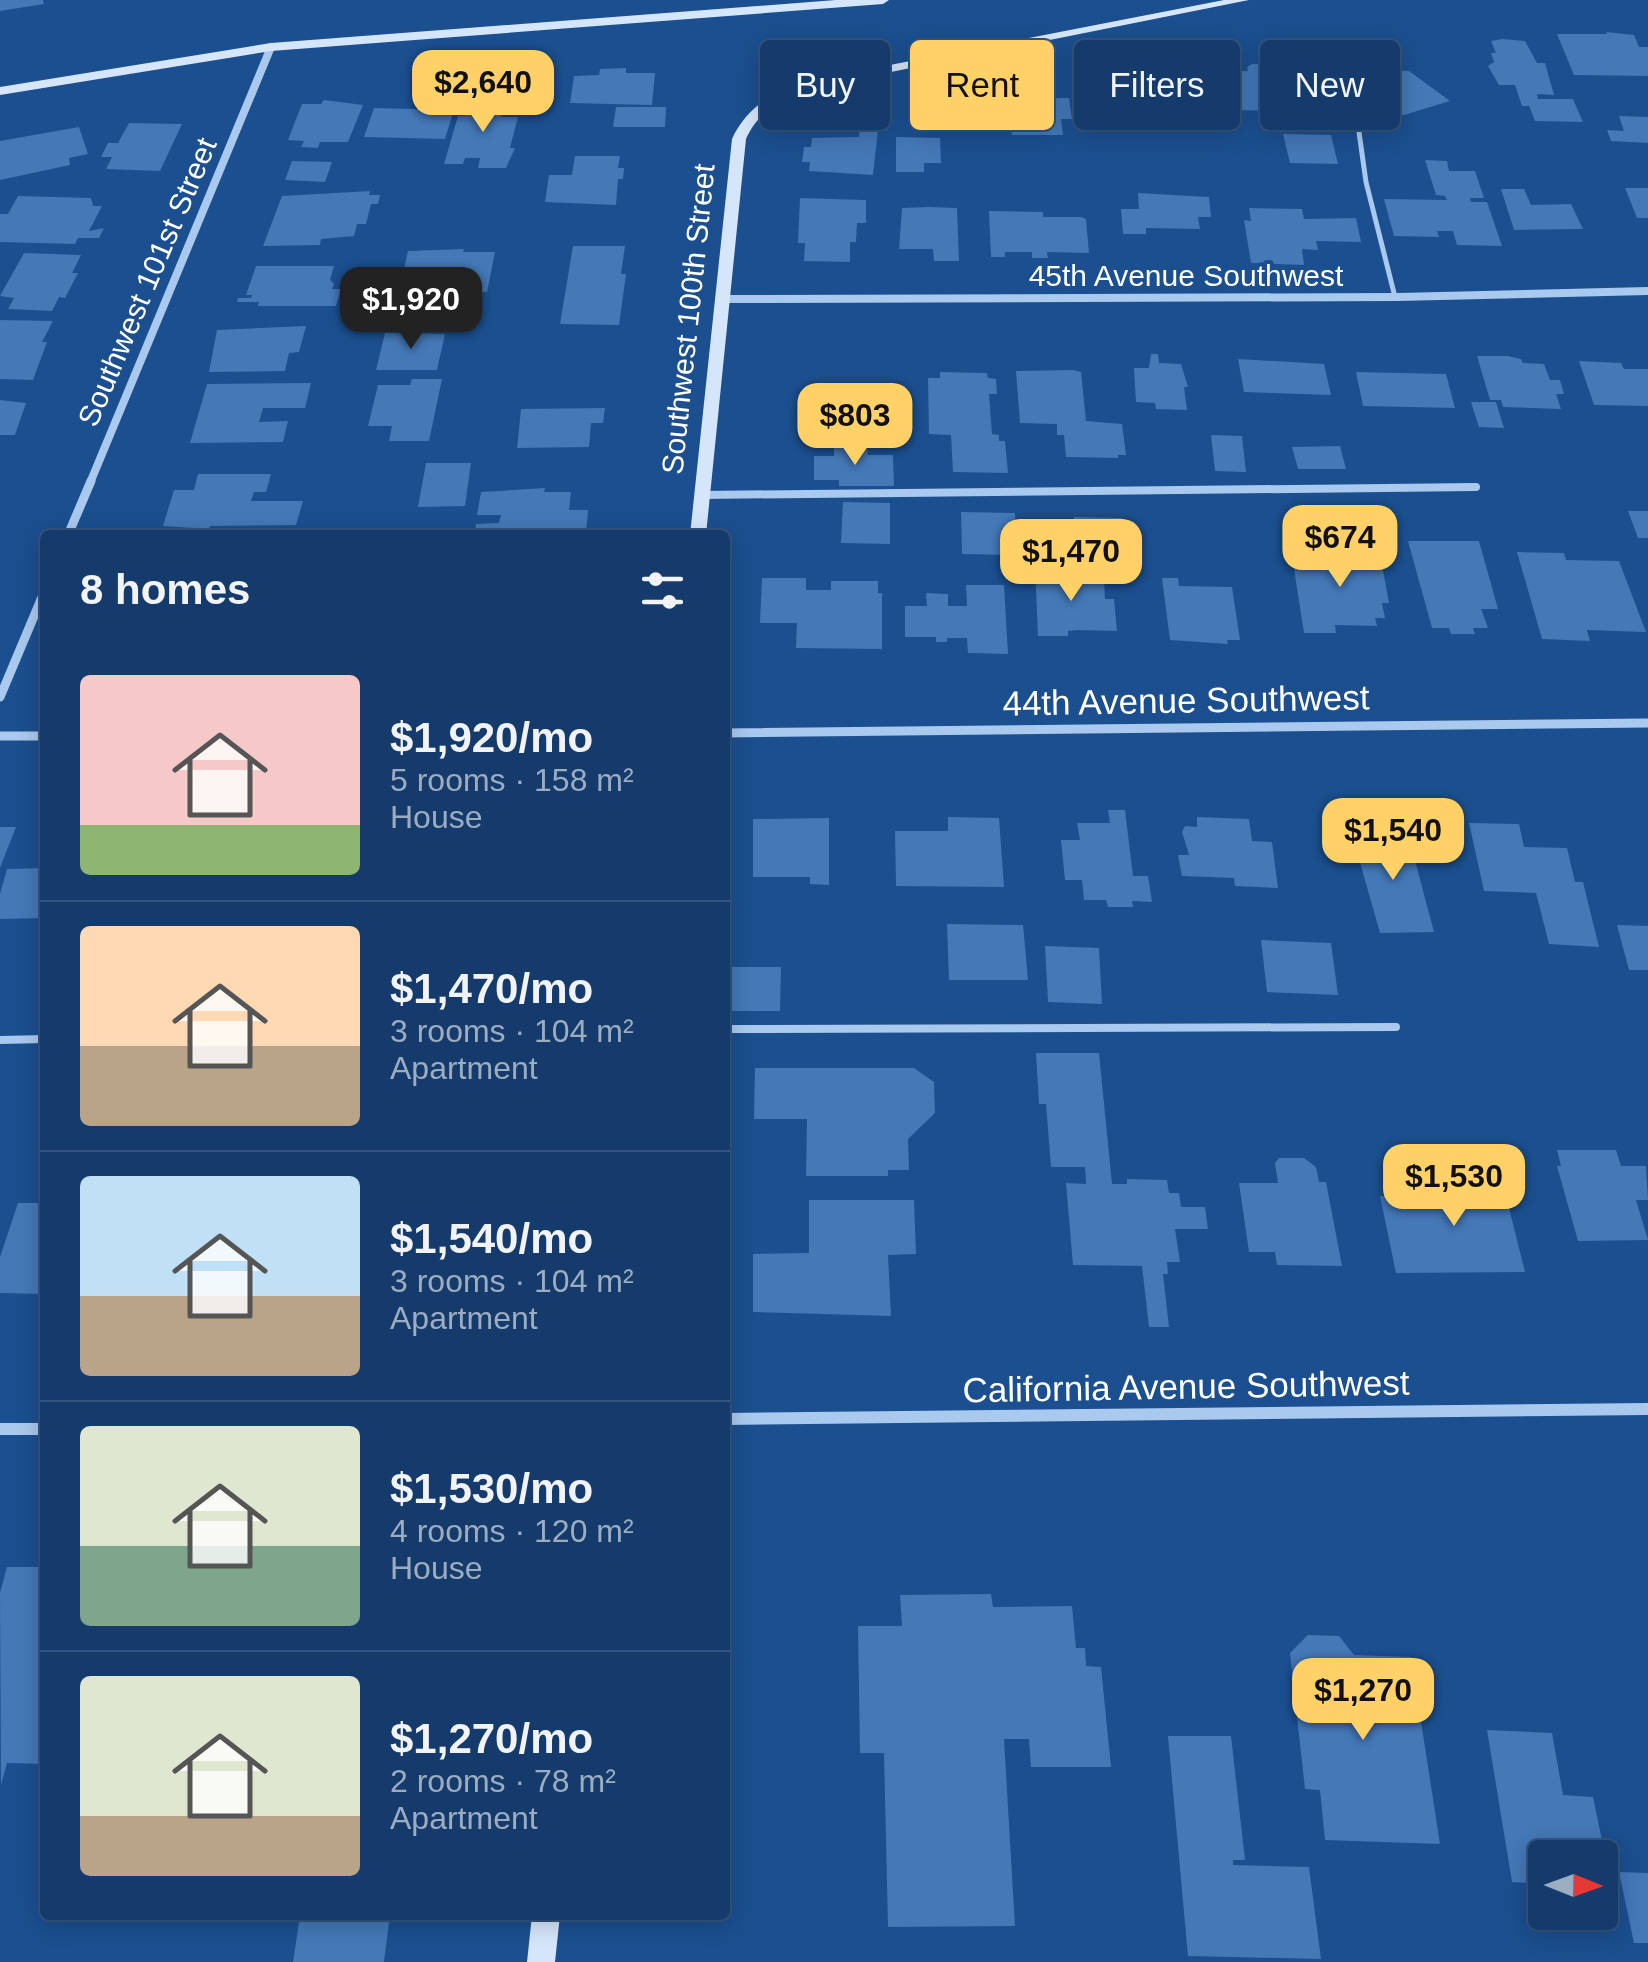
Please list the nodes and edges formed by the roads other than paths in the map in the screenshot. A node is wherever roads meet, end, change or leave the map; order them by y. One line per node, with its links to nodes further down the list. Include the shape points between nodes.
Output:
1 (883, 0): 3 (street)
2 (1234, 1): 8 (street, Southwest 100th Street, via 813,84 770,100 739,139)
3 (272, 47): 4 (street); 11 (street, Southwest 101st Street)
4 (0, 90)
5 (1359, 130): 7 (lane)
6 (1648, 291): 7 (street, 45th Avenue Southwest)
7 (1396, 296): 8 (street, 45th Avenue Southwest)
8 (725, 298): 10 (street, Southwest 100th Street)
9 (1476, 487): 10 (lane)
10 (703, 495): 12 (street, Southwest 100th Street)
11 (70, 530)
12 (699, 530)
13 (40, 602): 14 (street)
14 (0, 698)
15 (1648, 723): 16 (street, 44th Avenue Southwest)
16 (730, 732)
17 (0, 736): 18 (street)
18 (40, 736)
19 (1396, 1027): 20 (lane)
20 (730, 1029)
21 (40, 1039): 22 (lane)
22 (0, 1040)
23 (1648, 1409): 24 (street, California Avenue Southwest)
24 (730, 1419)
25 (40, 1428): 26 (street)
26 (0, 1429)
27 (545, 1920): 28 (street)
28 (541, 1962)

